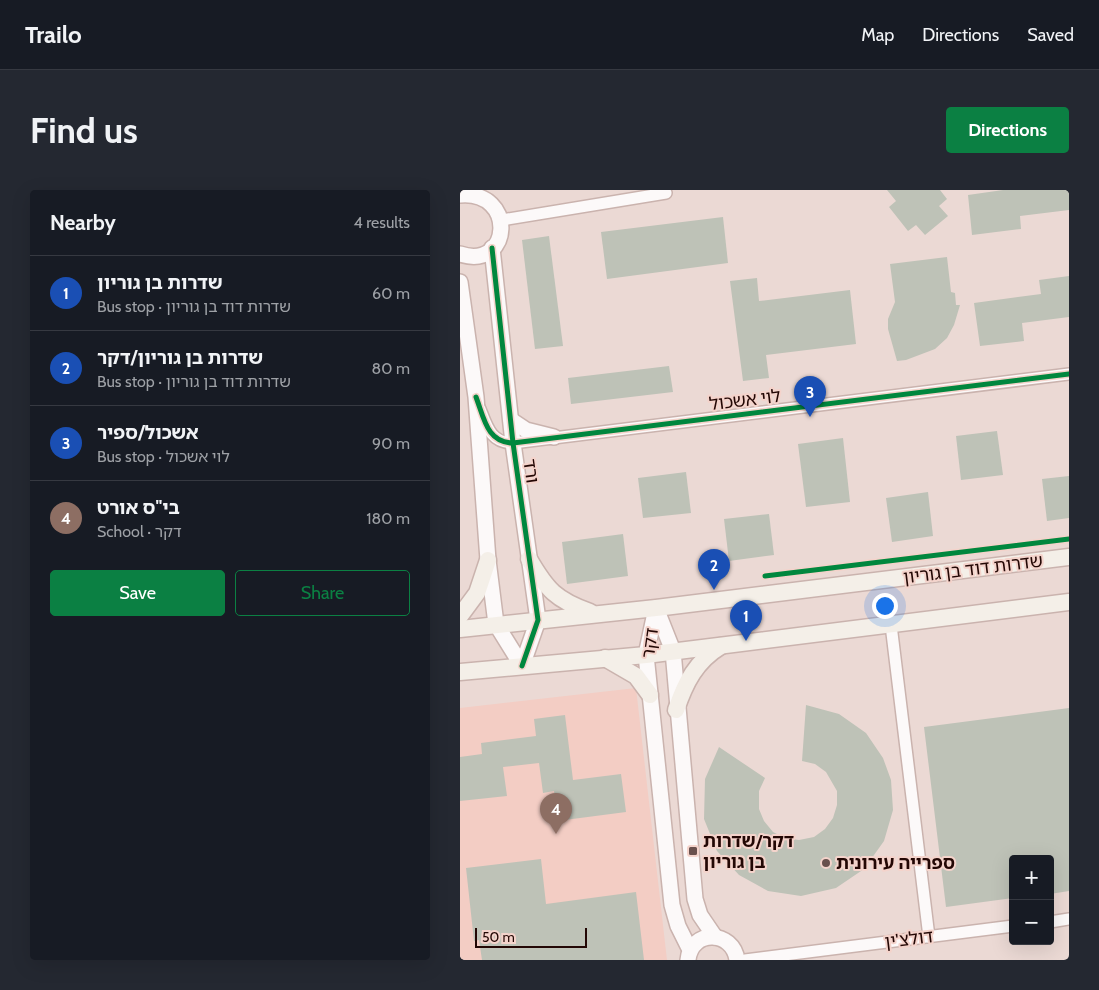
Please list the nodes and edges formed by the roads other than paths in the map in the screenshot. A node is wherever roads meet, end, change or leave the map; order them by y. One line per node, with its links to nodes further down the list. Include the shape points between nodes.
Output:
1 (666, 193): 4 (street)
2 (487, 194): 3 (street); 4 (street)
3 (460, 195)
4 (502, 220): 5 (street, via 500,235)
5 (492, 248): 6 (street, via 475,256); 10 (street, ורד)
6 (460, 254)
7 (460, 282): 9 (street)
8 (1069, 374): 11 (street, לוי אשכול)
9 (476, 397): 12 (street, via 491,435 498,441); 14 (street)
10 (511, 420): 11 (street, via 526,430); 12 (street, ורד)
11 (554, 437): 12 (street, לוי אשכול)
12 (513, 443): 15 (street, ורד)
13 (1069, 557): 17 (main road, שדרות דוד בן גוריון)
14 (488, 560): 19 (main road, via 477,593); 21 (street)
15 (529, 560): 18 (main road, via 556,597); 20 (street, ורד)
16 (1069, 602): 22 (main road)
17 (656, 608): 18 (main road, שדרות דוד בן גוריון); 25 (street, דקר); 26 (street, דקר)
18 (594, 614): 20 (main road, שדרות דוד בן גוריון)
19 (460, 616)
20 (538, 620): 21 (main road, שדרות דוד בן גוריון); 28 (street, ורד)
21 (496, 624): 23 (main road, שדרות דוד בן גוריון); 28 (street)
22 (891, 625): 24 (main road); 36 (street)
23 (460, 628)
24 (724, 645): 25 (main road); 31 (main road, via 699,664 682,692)
25 (673, 651): 26 (main road); 31 (street, דקר)
26 (646, 655): 27 (main road); 30 (street, דקר)
27 (604, 658): 28 (main road); 30 (main road, via 636,676)
28 (522, 666): 29 (main road)
29 (460, 672)
30 (650, 695): 37 (street, דקר, via 672,905)
31 (676, 710): 35 (street, דקר, via 695,899 700,915)
32 (1069, 919): 33 (street)
33 (1054, 921)
34 (1009, 927): 36 (street, דולצ'ין)
35 (715, 936): 37 (street, via 701,939); 38 (street, דקר, via 733,947)
36 (929, 937): 39 (street, דולצ'ין)
37 (689, 955)
38 (737, 960)
39 (745, 960)

